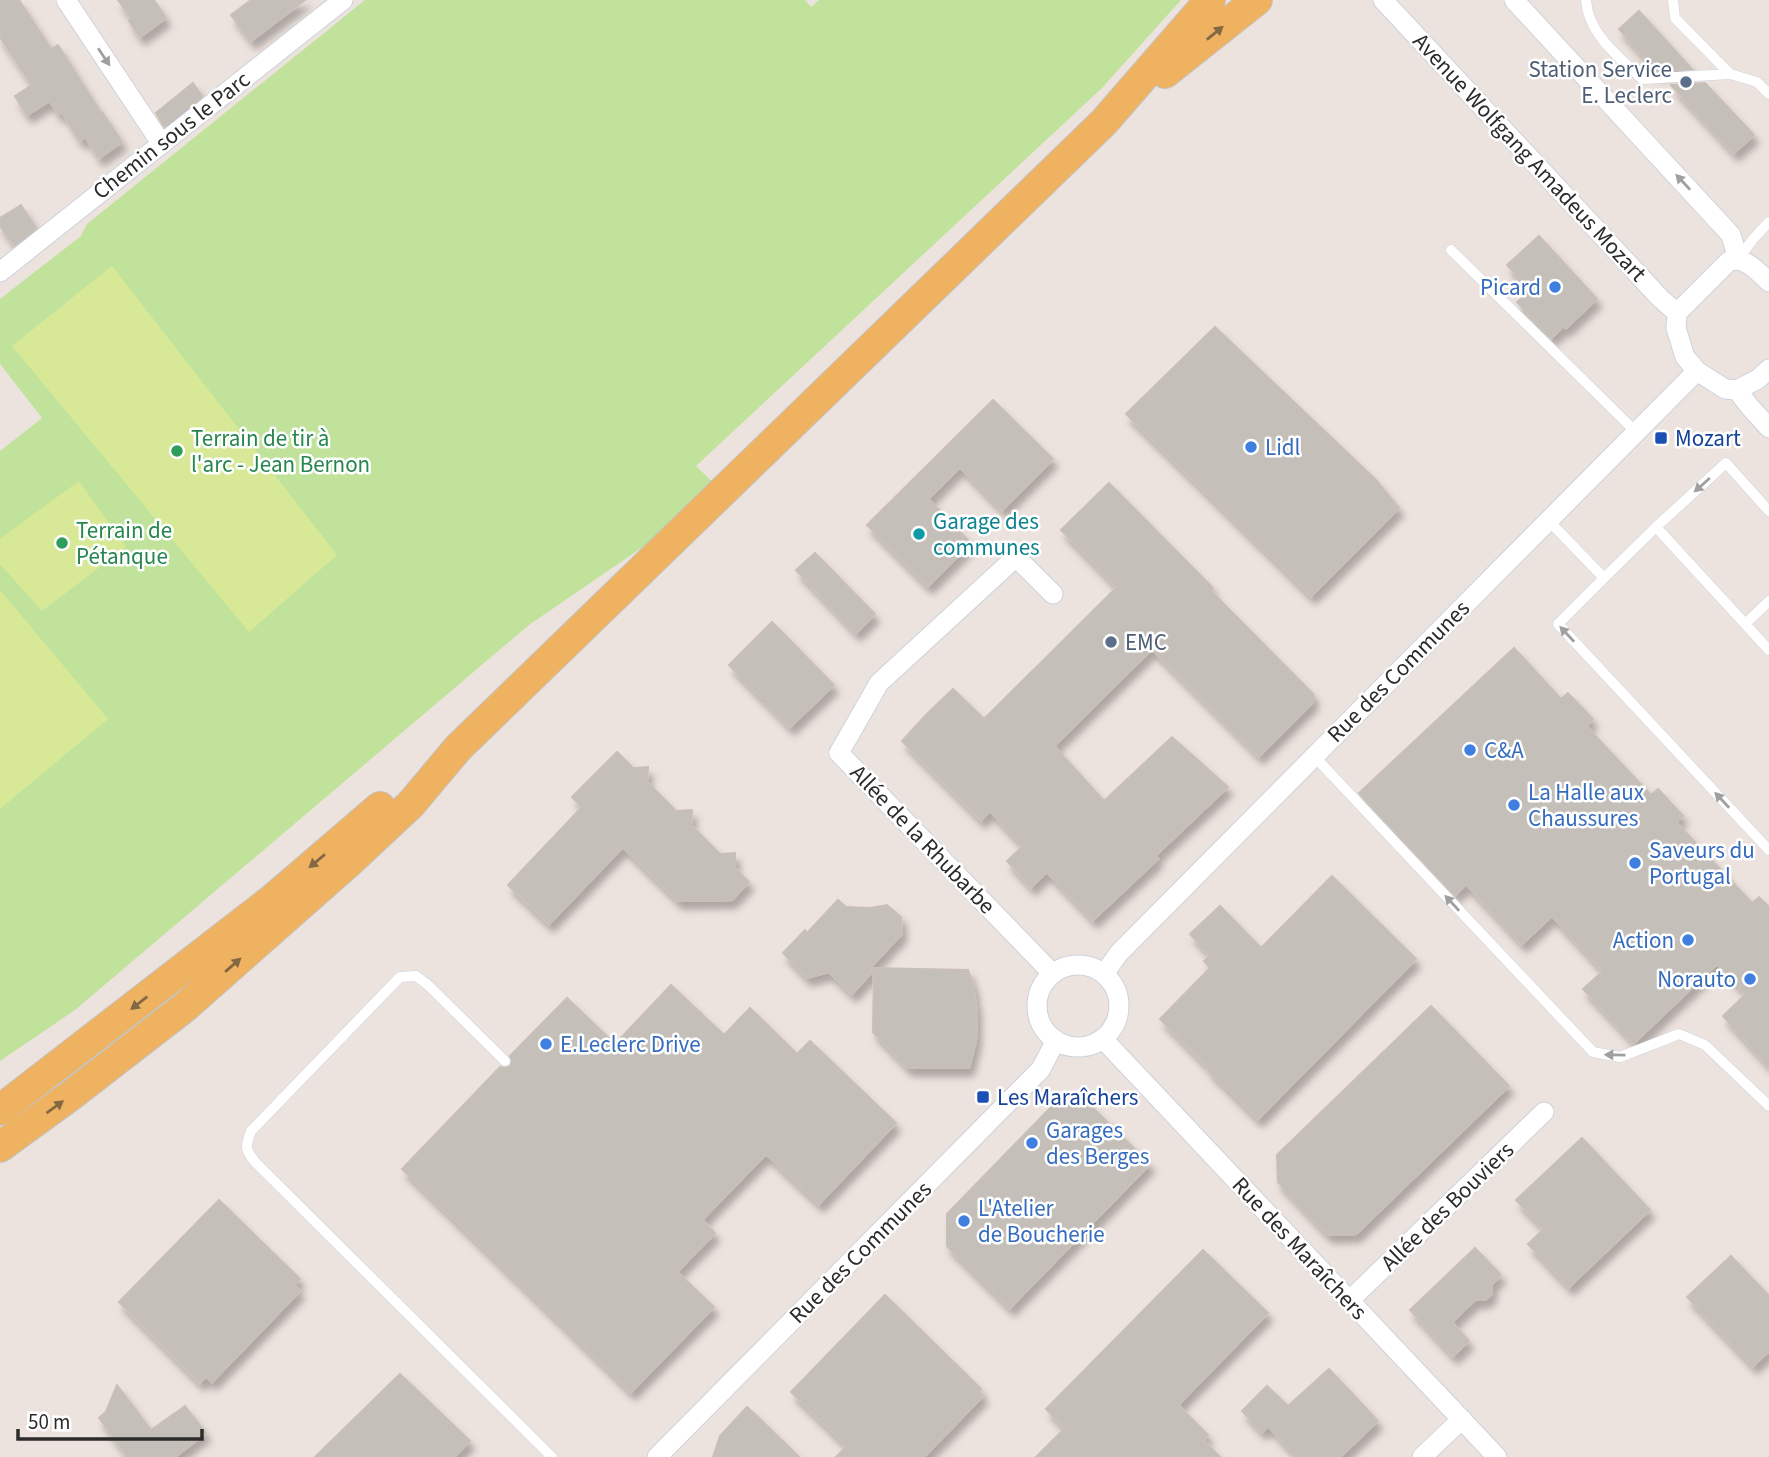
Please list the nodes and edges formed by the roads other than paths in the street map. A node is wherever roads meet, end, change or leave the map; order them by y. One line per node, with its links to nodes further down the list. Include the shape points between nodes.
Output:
1 (66, 0): 12 (street, one-way to 12)
2 (343, 0): 12 (street, Chemin sous le Parc)
3 (1210, 0): 11 (main road)
4 (1257, 0): 11 (main road, one-way to 4)
5 (1384, 0): 18 (street, Avenue Wolfgang Amadeus Mozart)
6 (1514, 0): 15 (street, one-way to 6, via 1731,235)
7 (1586, 0): 9 (lane, via 1601,38 1642,79)
8 (1673, 0): 9 (lane, via 1675,18)
9 (1730, 74): 10 (lane, via 1757,82)
10 (1769, 94)
11 (1104, 122): 32 (main road)
12 (161, 143): 16 (street, Chemin sous le Parc)
13 (1769, 222): 15 (lane)
14 (1451, 250): 23 (lane)
15 (1738, 259): 17 (street); 18 (street, via 1729,261)
16 (0, 272)
17 (1769, 282)
18 (1677, 313): 20 (street, via 1676,328 1685,357)
19 (1769, 369): 21 (street)
20 (1697, 371): 21 (street, via 1725,389); 23 (street, Rue des Communes)
21 (1737, 390): 22 (street)
22 (1769, 428)
23 (1636, 432): 25 (street, Rue des Communes)
24 (1769, 511): 26 (lane, one-way to 26, via 1726,463)
25 (1548, 520): 27 (lane); 33 (street, Rue des Communes)
26 (1656, 527): 27 (lane); 30 (lane)
27 (1604, 578): 34 (lane, one-way to 27, via 1558,624)
28 (1053, 594): 35 (street, Allée de la Rhubarbe, via 1016,557 878,683 839,753)
29 (1769, 601): 30 (lane)
30 (1745, 624): 31 (lane)
31 (1769, 650)
32 (458, 748): 41 (main road, one-way to 41, via 400,790 274,898); 43 (main road, one-way to 32, via 185,1007 411,804)
33 (1314, 757): 36 (street, Rue des Communes, via 1119,953); 40 (lane, one-way to 33, via 1705,1045 1679,1034 1620,1058 1593,1052)
34 (1769, 850)
35 (1053, 974): 36 (street, via 1079,965); 38 (street, via 1040,992 1038,1014)
36 (1104, 974): 37 (street, via 1118,994 1119,1007 1112,1030)
37 (1103, 1039): 38 (street, via 1080,1047); 44 (street, Rue des Maraîchers)
38 (1056, 1041): 47 (street, Rue des Communes, via 1041,1069)
39 (505, 1061): 46 (lane, via 428,985 416,976 400,976 251,1131 246,1145 255,1162)
40 (1769, 1107)
41 (0, 1110)
42 (1544, 1112): 44 (street, Allée des Bouviers)
43 (0, 1146)
44 (1350, 1300): 45 (street, Rue des Maraîchers)
45 (1462, 1419): 48 (street); 49 (street, Rue des Maraîchers)
46 (552, 1457)
47 (657, 1457)
48 (1422, 1457)
49 (1497, 1457)

